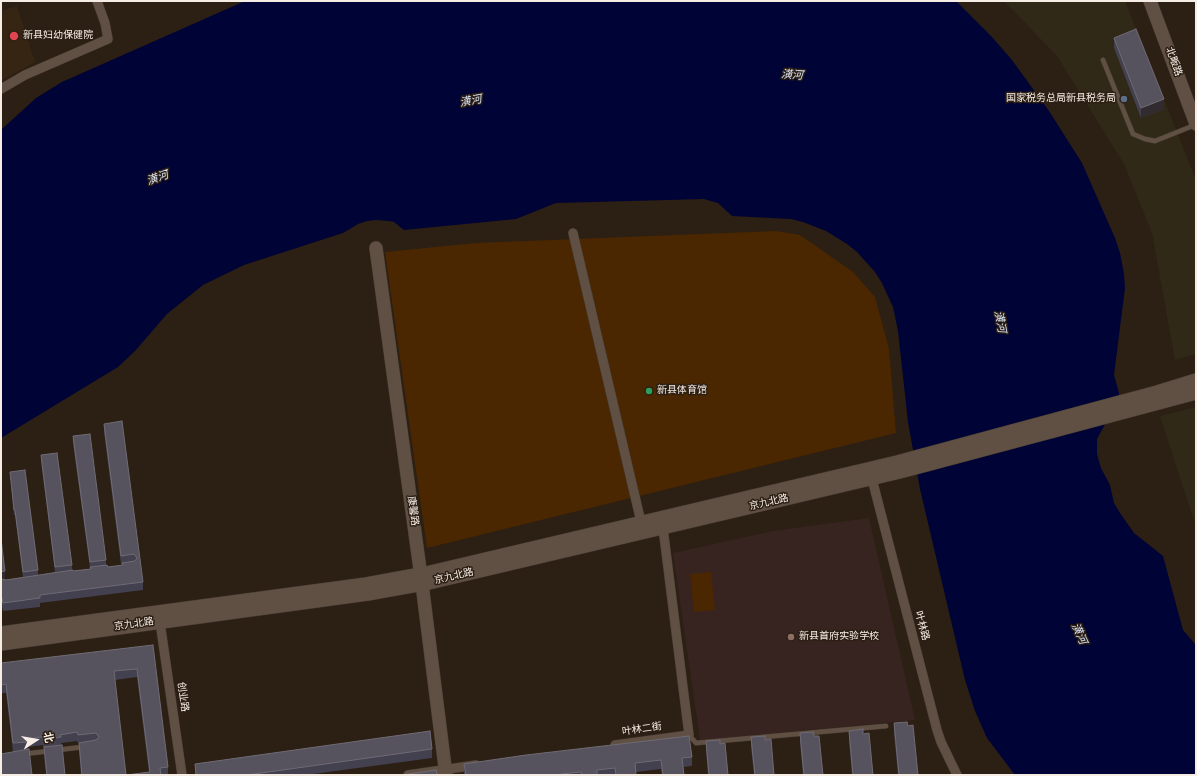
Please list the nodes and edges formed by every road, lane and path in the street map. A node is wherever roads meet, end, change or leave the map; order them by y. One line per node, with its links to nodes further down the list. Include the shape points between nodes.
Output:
1 (97, 1): 4 (street, via 108,40 25,75)
2 (1150, 1): 5 (main road, 北畈路)
3 (1104, 60): 5 (lane, via 1133,134 1155,141)
4 (1, 88)
5 (1196, 124)
6 (573, 233): 13 (street)
7 (376, 248): 15 (main road, 康馨路)
8 (1196, 380): 10 (main road)
9 (1196, 392): 10 (main road)
10 (1159, 397): 11 (main road)
11 (899, 467): 12 (main road, 京九北路); 13 (main road, 京九北路)
12 (872, 479): 14 (main road, 京九北路); 28 (street, 叶林路, via 937,730)
13 (641, 522): 15 (main road, 京九北路)
14 (663, 528): 15 (main road, 京九北路); 20 (street)
15 (421, 579): 16 (main road, 京九北路, via 354,596); 17 (main road, 京九北路, via 366,584); 25 (main road, 康馨路)
16 (160, 622): 18 (main road, 京九北路); 26 (street, 创业路)
17 (1, 633)
18 (1, 644)
19 (886, 726): 20 (lane, via 696,743)
20 (689, 735): 22 (street, 叶林二街)
21 (87, 746): 23 (lane)
22 (602, 747)
23 (17, 755)
24 (485, 764): 25 (street)
25 (446, 772): 27 (street)
26 (182, 775)
27 (408, 775)
28 (957, 775)

